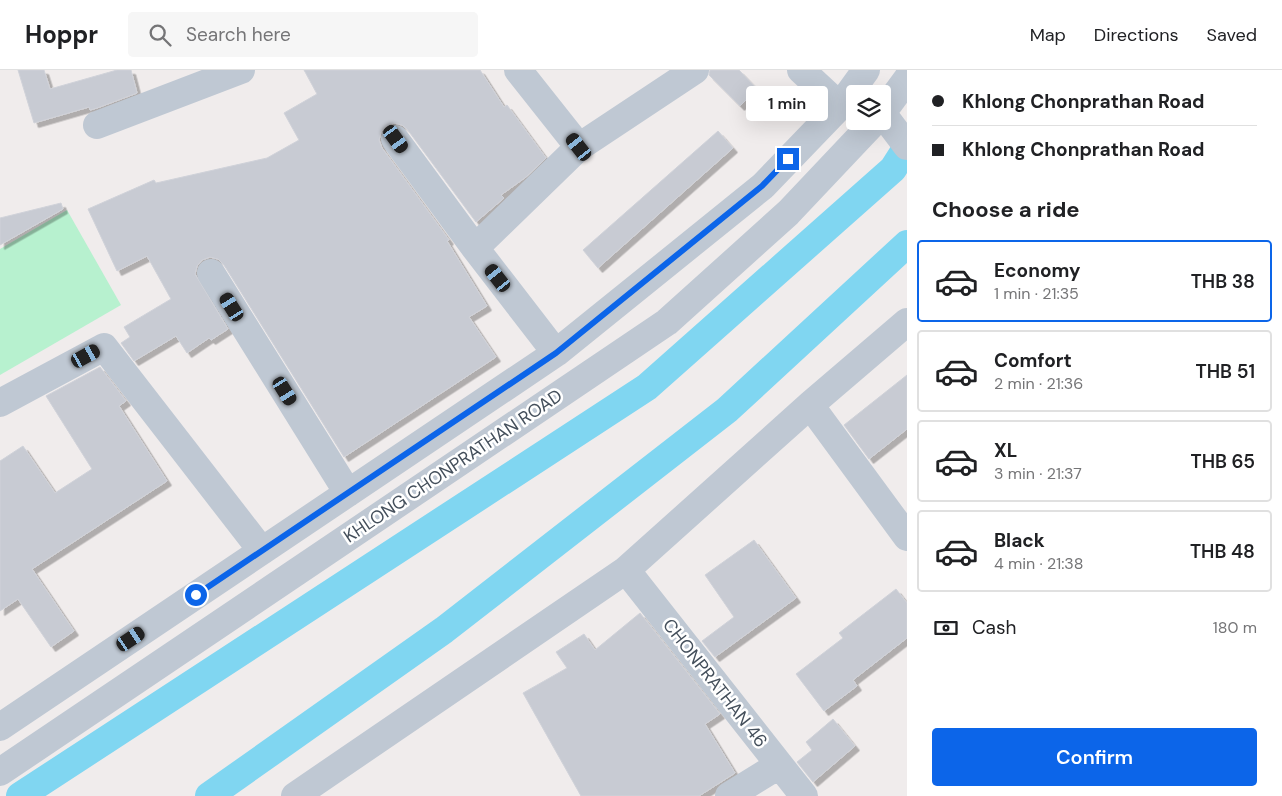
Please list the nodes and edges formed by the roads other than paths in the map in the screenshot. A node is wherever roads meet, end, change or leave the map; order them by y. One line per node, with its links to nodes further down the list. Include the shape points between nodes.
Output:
1 (241, 70): 9 (street)
2 (518, 70): 14 (street)
3 (695, 70): 14 (street)
4 (801, 70): 8 (street)
5 (866, 70): 8 (street, KHLONG CHONPRATHAN ROAD)
6 (907, 79): 7 (street)
7 (891, 101)
8 (840, 106): 18 (street, KHLONG CHONPRATHAN ROAD, via 762,186)
9 (97, 125)
10 (891, 125): 13 (street)
11 (866, 130): 27 (street, KHLONG CHONPRATHAN ROAD, via 788,213 667,322)
12 (396, 139): 15 (street)
13 (907, 146)
14 (579, 147): 15 (street)
15 (475, 248): 18 (street)
16 (211, 273): 21 (street)
17 (907, 322): 20 (street)
18 (556, 353): 21 (street, KHLONG CHONPRATHAN ROAD)
19 (0, 404): 23 (street, via 104,347)
20 (810, 405): 22 (street); 24 (street)
21 (348, 493): 23 (street, KHLONG CHONPRATHAN ROAD)
22 (907, 537)
23 (262, 550): 25 (street, KHLONG CHONPRATHAN ROAD)
24 (626, 570): 26 (street, CHONPRATHAN 46); 28 (street)
25 (0, 727)
26 (779, 765): 29 (street); 30 (street, CHONPRATHAN 46)
27 (0, 772)
28 (295, 796)
29 (728, 796)
30 (804, 796)

